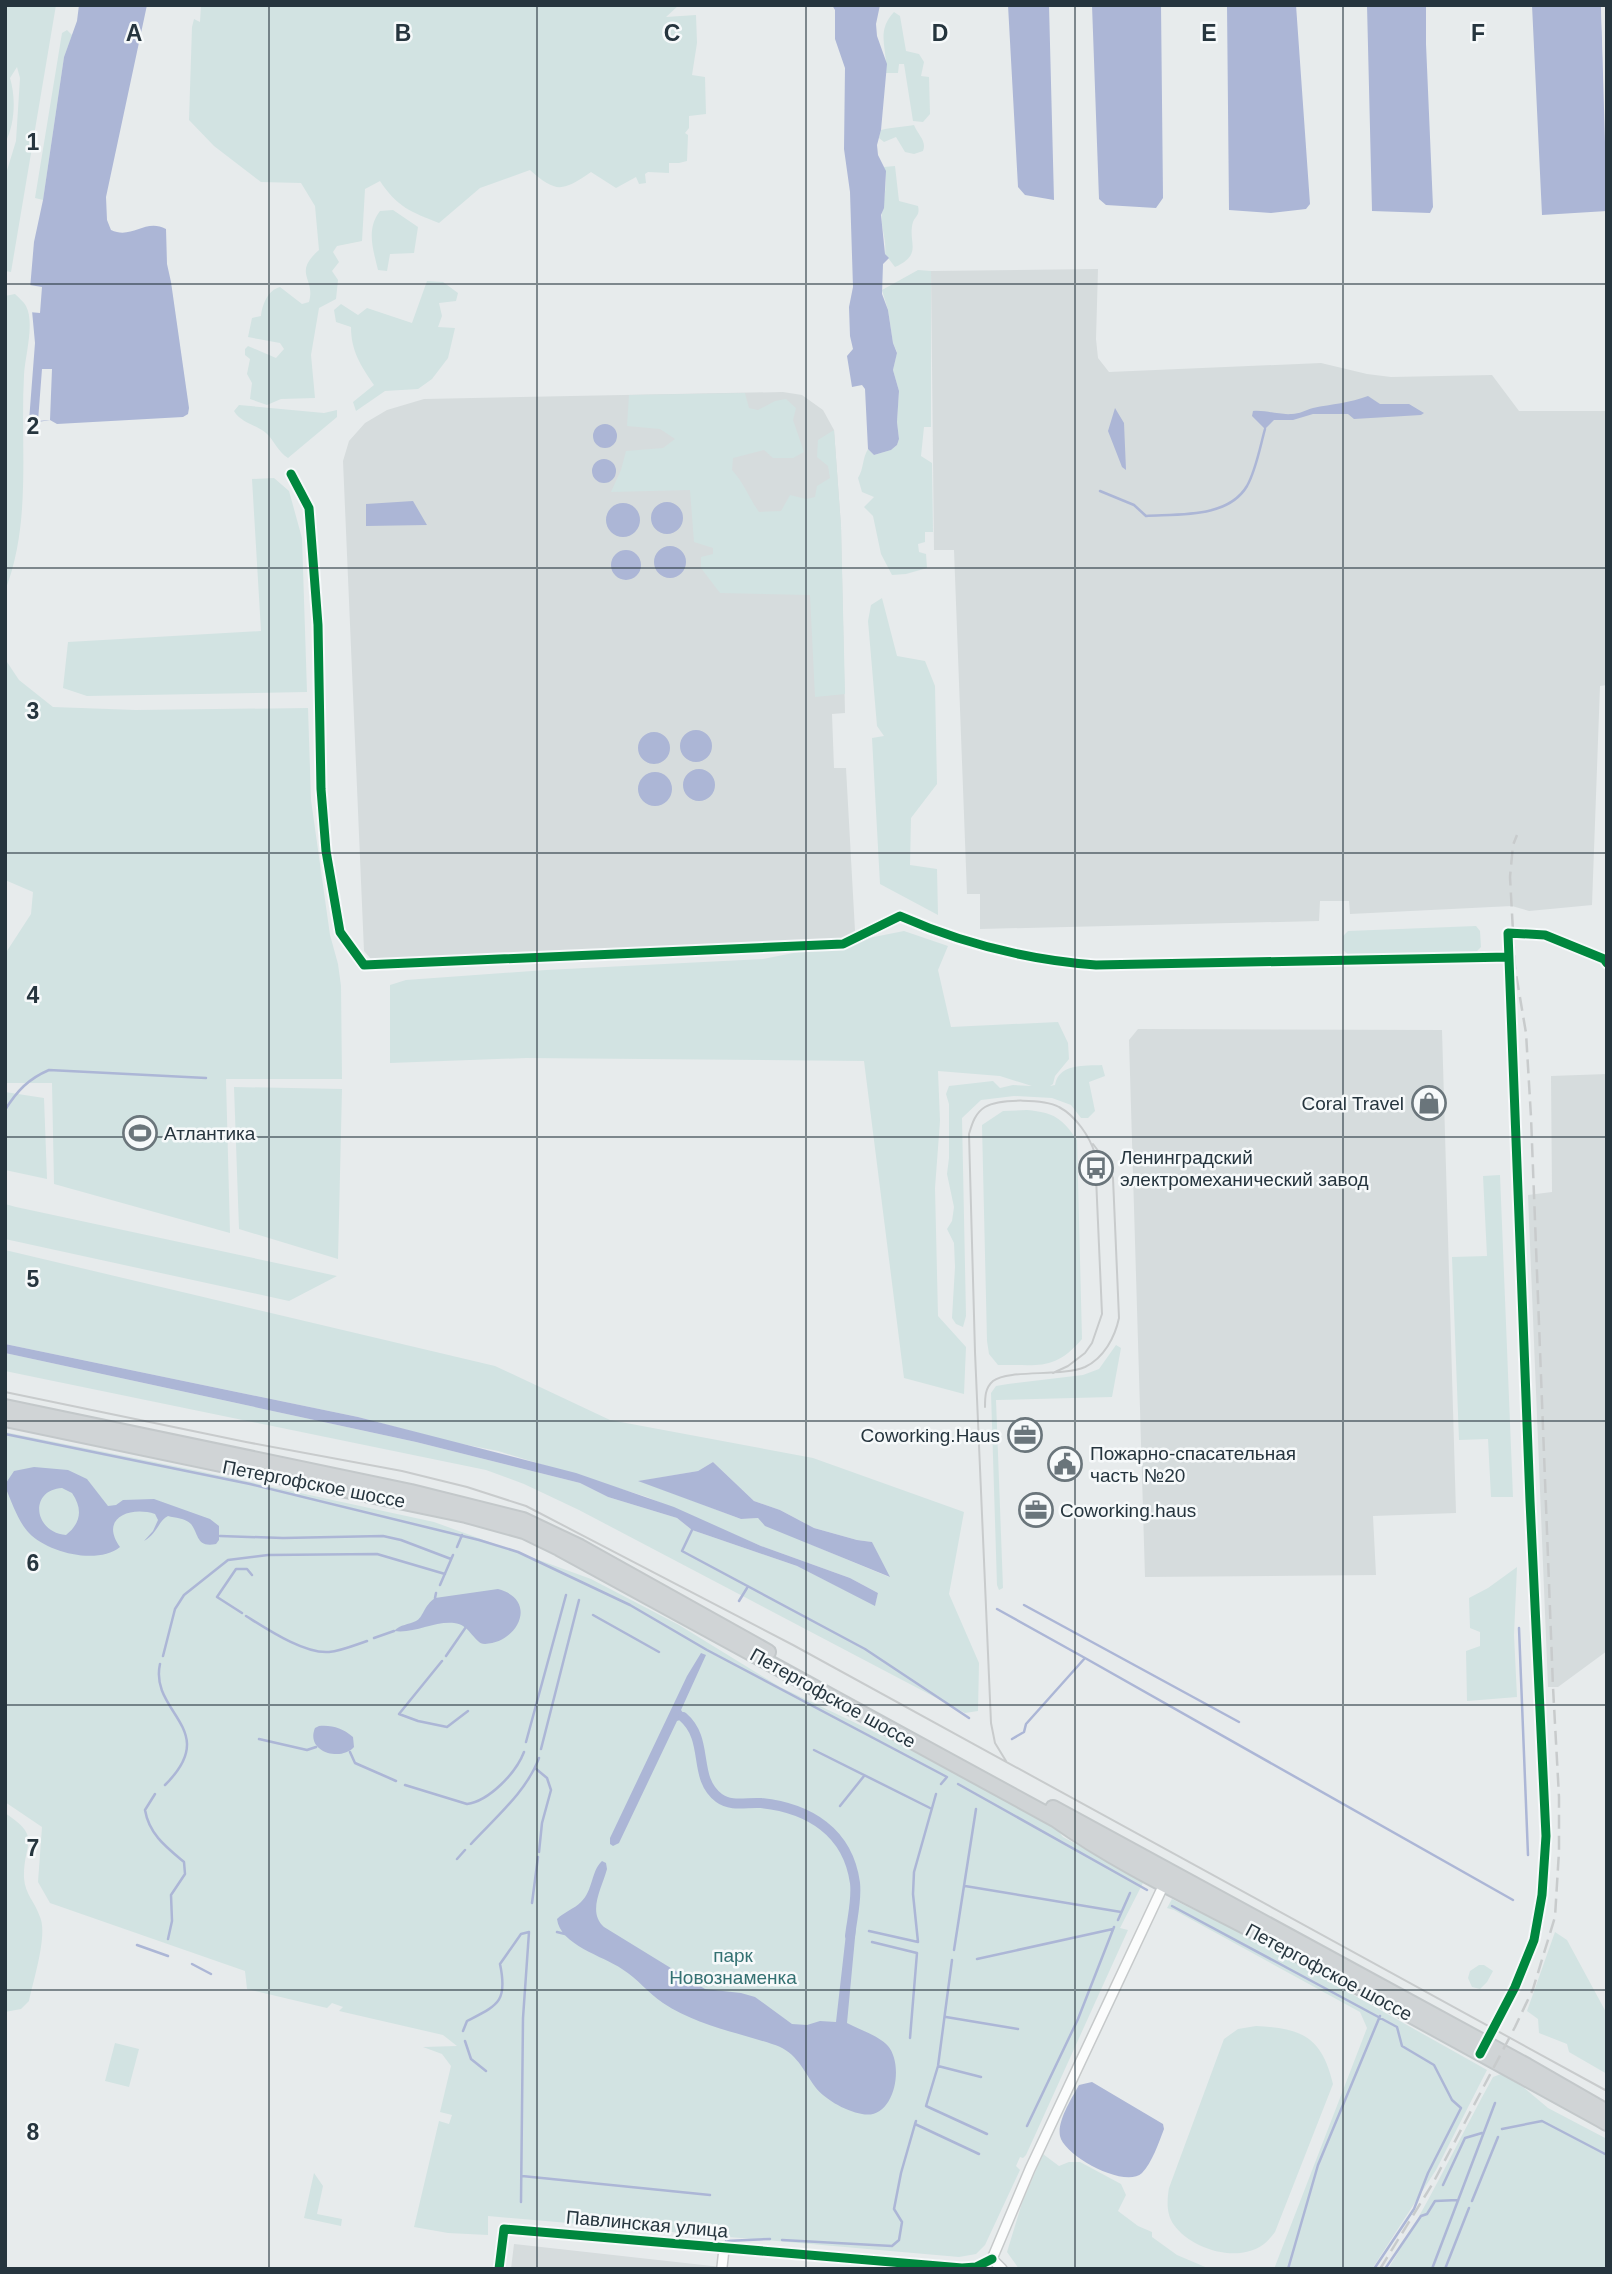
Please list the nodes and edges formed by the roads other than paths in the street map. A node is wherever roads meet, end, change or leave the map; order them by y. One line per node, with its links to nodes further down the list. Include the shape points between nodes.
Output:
1 (290, 474): 2 (street, via 309,508 326,851 340,932 364,965 843,944 900,916 986,946 1096,965)
2 (1509, 957): 3 (street, via 1508,933 1528,933 1562,941); 7 (street, via 1546,1836 1534,1940)
3 (1607, 962)
4 (5, 1407): 6 (main road, Петергофское шоссе, via 473,1506 539,1526)
5 (5, 1419): 6 (main road, Петергофское шоссе, via 524,1531 1055,1819 1082,1838)
6 (1167, 1878): 7 (main road, Петергофское шоссе); 12 (street)
7 (1483, 2048): 8 (main road, Петергофское шоссе); 9 (main road, Петергофское шоссе)
8 (1607, 2112)
9 (1607, 2123)
10 (724, 2249): 11 (street, Павлинская улица); 13 (street, Павлинская улица); 14 (street, Павлинская улица, via 503,2229)
11 (827, 2257): 12 (street, Павлинская улица, via 962,2268); 15 (street)
12 (992, 2259): 16 (street)
13 (722, 2267)
14 (499, 2269)
15 (827, 2269)
16 (1002, 2269)

